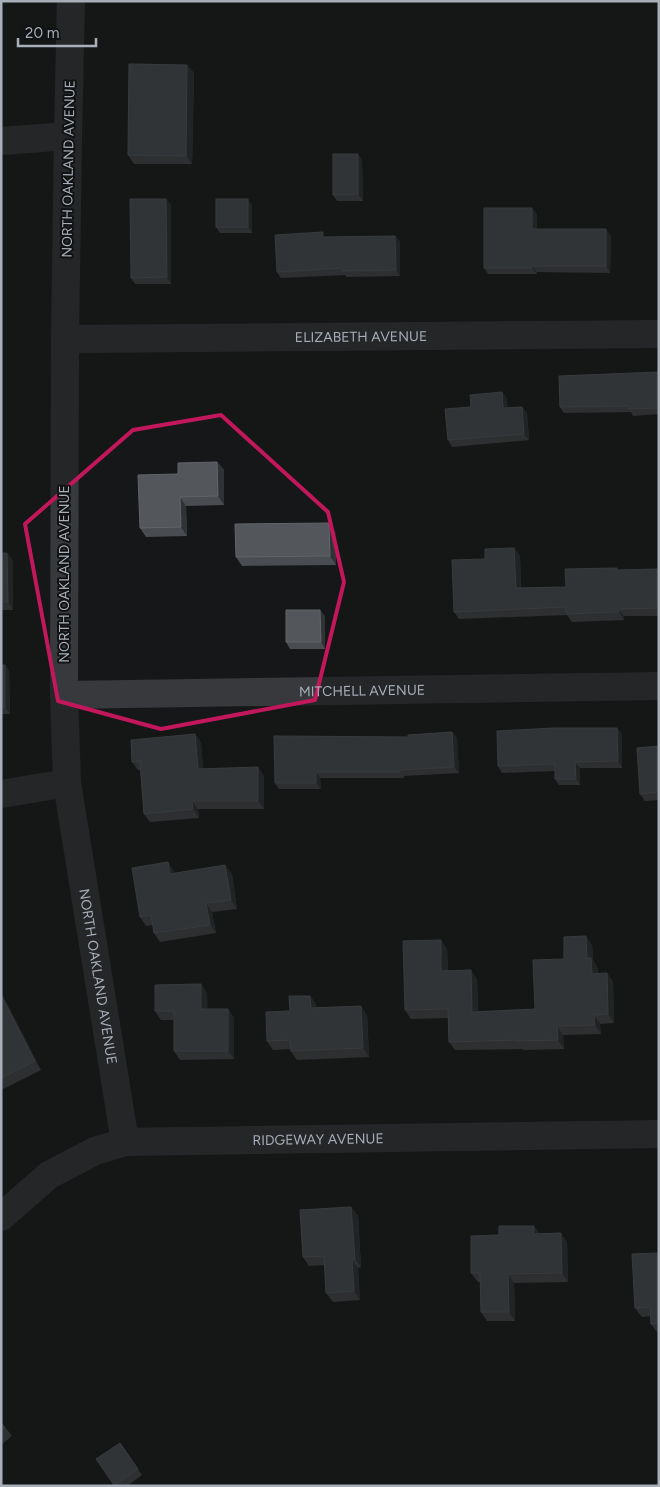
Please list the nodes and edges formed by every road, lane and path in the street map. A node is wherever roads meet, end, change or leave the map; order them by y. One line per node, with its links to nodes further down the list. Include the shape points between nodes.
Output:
1 (71, 1): 2 (street, NORTH OAKLAND AVENUE)
2 (68, 136): 3 (street); 5 (street, NORTH OAKLAND AVENUE)
3 (1, 141)
4 (659, 334): 5 (street, ELIZABETH AVENUE)
5 (65, 339): 7 (street, NORTH OAKLAND AVENUE)
6 (659, 686): 7 (street, MITCHELL AVENUE)
7 (64, 695): 8 (street, NORTH OAKLAND AVENUE)
8 (67, 783): 9 (street); 11 (street, NORTH OAKLAND AVENUE)
9 (1, 794)
10 (659, 1134): 11 (street, RIDGEWAY AVENUE)
11 (125, 1142): 12 (street, RIDGEWAY AVENUE, via 95,1151 50,1175)
12 (1, 1217)

